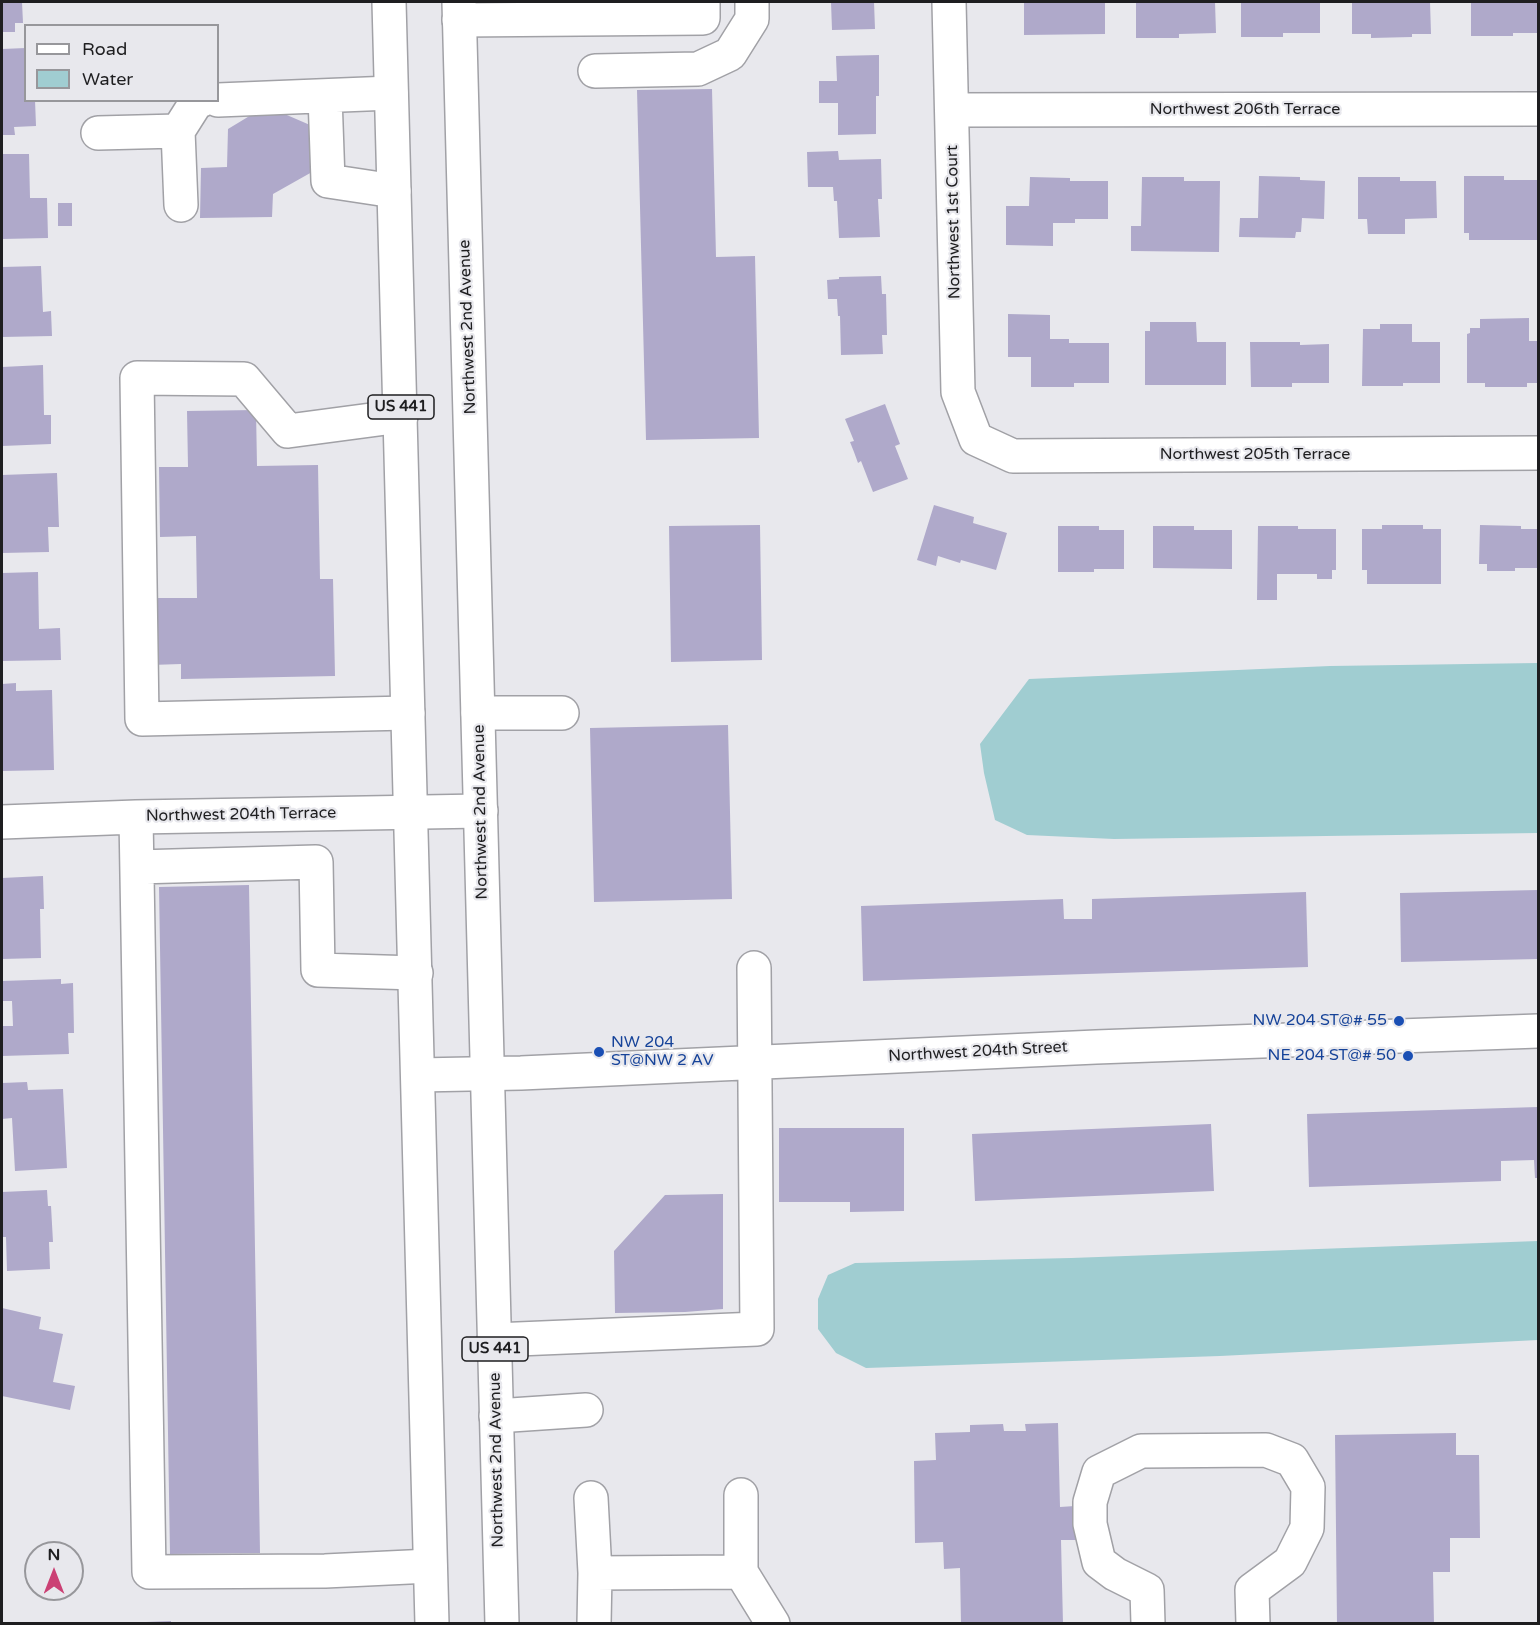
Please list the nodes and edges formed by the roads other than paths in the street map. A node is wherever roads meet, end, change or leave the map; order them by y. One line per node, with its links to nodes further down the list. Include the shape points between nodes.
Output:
1 (388, 2): 7 (main road, US 441)
2 (703, 2): 5 (main road, via 703,18 534,19)
3 (752, 2): 6 (main road, via 752,19 730,54 698,69)
4 (949, 2): 12 (main road, Northwest 1st Court)
5 (459, 11): 21 (main road, Northwest 2nd Avenue / US 441)
6 (595, 71)
7 (391, 93): 8 (main road); 15 (main road, US 441)
8 (325, 96): 9 (main road); 15 (main road, via 328,181)
9 (219, 100)
10 (196, 102): 13 (main road)
11 (1539, 109): 12 (main road, Northwest 206th Terrace)
12 (952, 110): 18 (main road, Northwest 1st Court, via 958,392)
13 (178, 131): 14 (main road); 16 (main road)
14 (98, 133)
15 (394, 191): 17 (main road, US 441)
16 (180, 205)
17 (401, 416): 20 (main road, US 441); 20 (main road, via 288,431 244,379 137,378 142,719)
18 (976, 439): 19 (main road, Northwest 205th Terrace, via 1013,456)
19 (1539, 453)
20 (408, 713): 24 (main road, US 441)
21 (478, 713): 22 (main road); 23 (main road, Northwest 2nd Avenue / US 441)
22 (562, 713)
23 (481, 811): 24 (main road, Northwest 204th Terrace); 32 (main road, Northwest 2nd Avenue / US 441)
24 (412, 813): 25 (main road, Northwest 204th Terrace); 29 (main road, US 441)
25 (136, 817): 26 (main road, Northwest 204th Terrace); 27 (main road)
26 (2, 822)
27 (137, 867): 29 (main road, via 316,862 318,970); 39 (main road, via 149,1572)
28 (754, 968): 31 (main road)
29 (416, 973): 33 (main road, US 441)
30 (1539, 1031): 31 (main road, Northwest 204th Street)
31 (756, 1062): 32 (main road, Northwest 204th Street); 34 (main road, via 757,1329)
32 (488, 1074): 33 (main road, Northwest 204th Street); 34 (main road, Northwest 2nd Avenue / US 441)
33 (418, 1075): 39 (main road, US 441)
34 (494, 1340): 36 (main road, Northwest 2nd Avenue / US 441)
35 (586, 1410): 36 (main road)
36 (496, 1416): 43 (main road, Northwest 2nd Avenue / US 441)
37 (741, 1495): 40 (main road)
38 (591, 1498): 41 (main road)
39 (430, 1566): 42 (main road, US 441)
40 (741, 1572): 41 (main road); 45 (main road)
41 (595, 1573): 44 (main road)
42 (432, 1623)
43 (502, 1623)
44 (594, 1623)
45 (773, 1623)
46 (1148, 1623): 47 (main road, via 1147,1590 1099,1562 1090,1524 1090,1502 1099,1472 1141,1451 1266,1450 1292,1460 1308,1487 1307,1528 1290,1562 1252,1590)
47 (1252, 1623)

